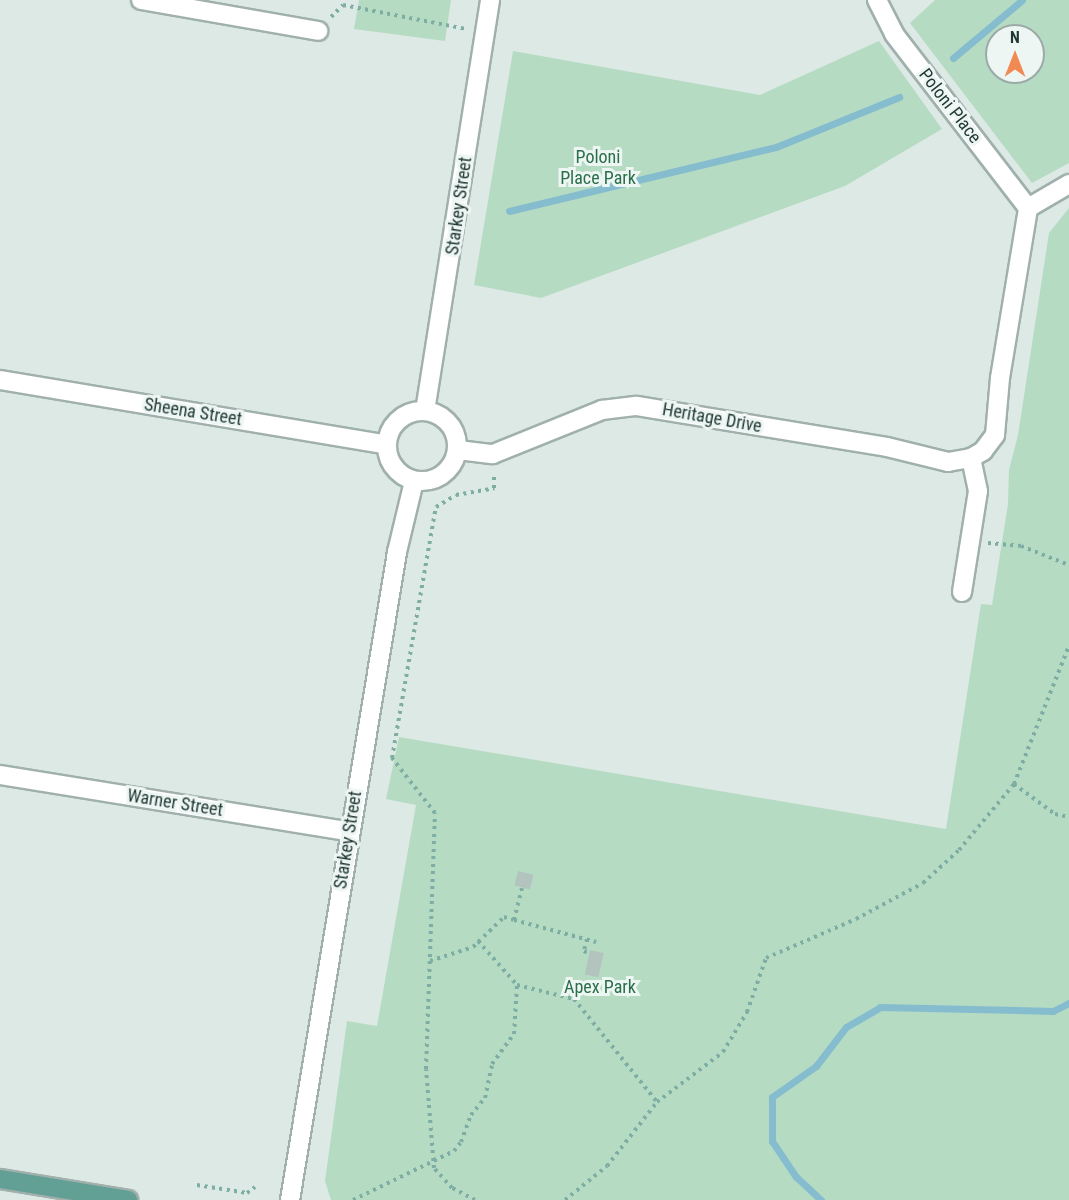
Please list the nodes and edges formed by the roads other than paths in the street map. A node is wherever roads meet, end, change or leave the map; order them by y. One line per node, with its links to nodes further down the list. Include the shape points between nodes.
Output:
1 (141, 0): 4 (street)
2 (490, 0): 8 (street, Starkey Street)
3 (877, 0): 6 (street, Poloni Place, via 894,34)
4 (318, 31)
5 (1069, 184): 6 (street)
6 (1029, 208): 11 (street, via 1000,378 995,435 983,451)
7 (0, 380): 9 (street, Sheena Street)
8 (425, 411): 9 (street, via 414,412 395,424); 10 (street, via 446,420 453,428)
9 (387, 445): 12 (street, via 394,468)
10 (458, 450): 11 (street, Heritage Drive, via 493,454 602,410 637,406 887,447 948,462); 12 (street, via 447,472 437,479)
11 (971, 458): 13 (street, via 978,491)
12 (414, 481): 15 (street, Starkey Street, via 397,552)
13 (962, 592)
14 (0, 775): 15 (street, Warner Street)
15 (350, 832): 18 (street, Starkey Street)
16 (0, 1179): 17 (main road)
17 (128, 1200)
18 (290, 1200)

